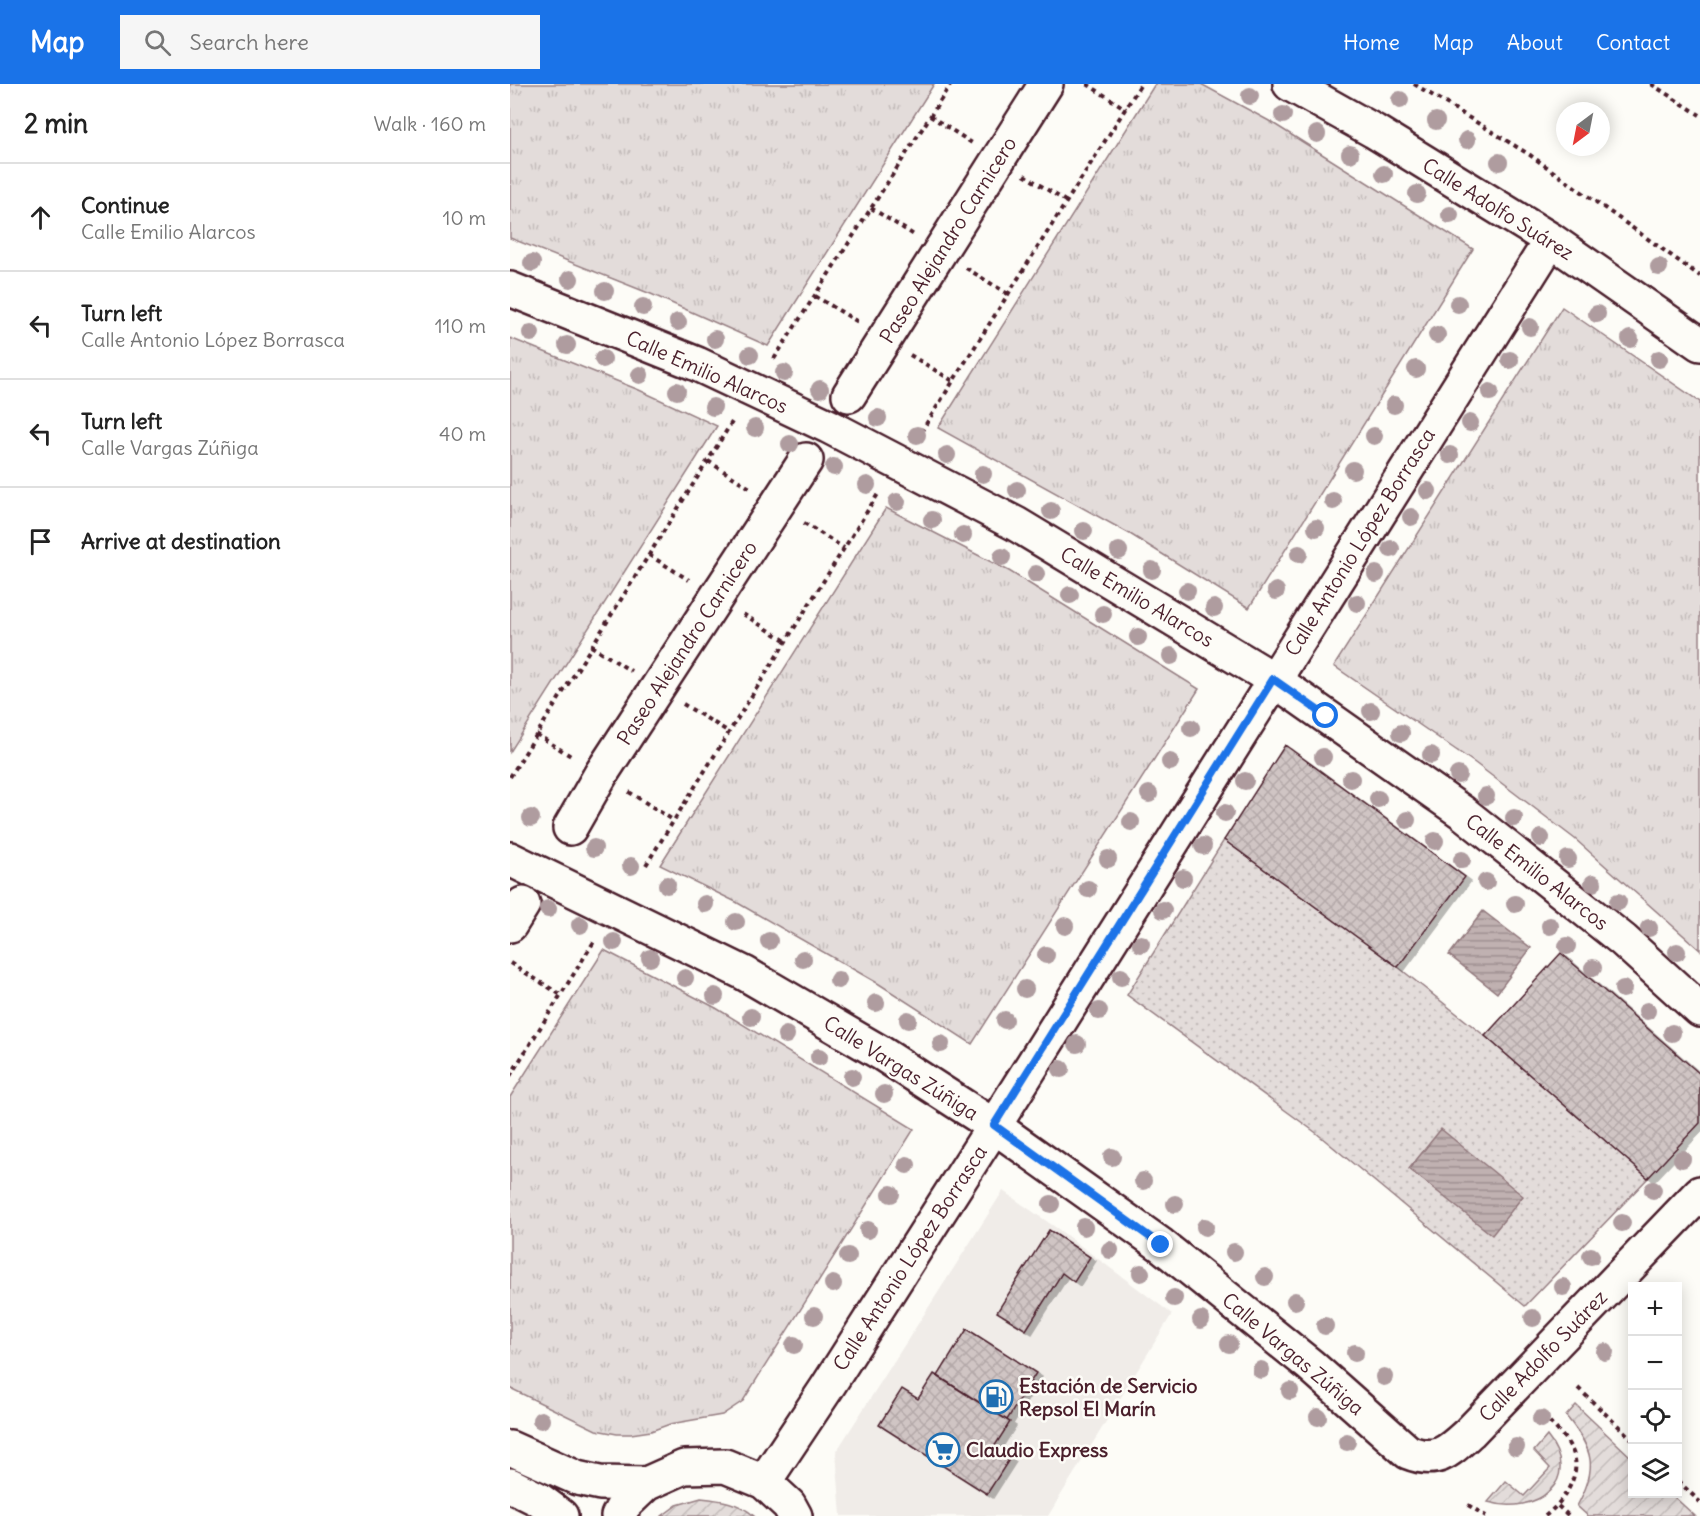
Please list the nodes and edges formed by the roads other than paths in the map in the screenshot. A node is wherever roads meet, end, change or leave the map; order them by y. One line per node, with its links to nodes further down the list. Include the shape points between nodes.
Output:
1 (1046, 84): 6 (street, Paseo Alejandro Carnicero)
2 (1290, 84): 3 (street, Calle Adolfo Suárez)
3 (1551, 240): 5 (street, Calle Adolfo Suárez); 8 (street, Calle Antonio López Borrasca)
4 (510, 289): 8 (street, Calle Emilio Alarcos, via 697,364 828,426 1016,524)
5 (1700, 344)
6 (849, 395)
7 (806, 460): 9 (street, Paseo Alejandro Carnicero, via 601,774)
8 (1273, 679): 11 (street, Calle Emilio Alarcos, via 1462,812 1623,940); 12 (street, Calle Antonio López Borrasca)
9 (570, 828)
10 (510, 859): 12 (street, Calle Vargas Zúñiga, via 744,974 881,1053)
11 (1700, 1010)
12 (994, 1125): 15 (street, Calle Vargas Zúñiga, via 1161,1245 1310,1365 1408,1452); 16 (street, Calle Antonio López Borrasca)
13 (1700, 1193): 15 (street, Calle Adolfo Suárez, via 1470,1432 1448,1452)
14 (510, 1448): 17 (street, via 577,1478)
15 (1431, 1458)
16 (764, 1482): 17 (street, via 725,1466 684,1467); 21 (street)
17 (646, 1484): 20 (street)
18 (510, 1485): 19 (street)
19 (561, 1516)
20 (618, 1516)
21 (795, 1516)

